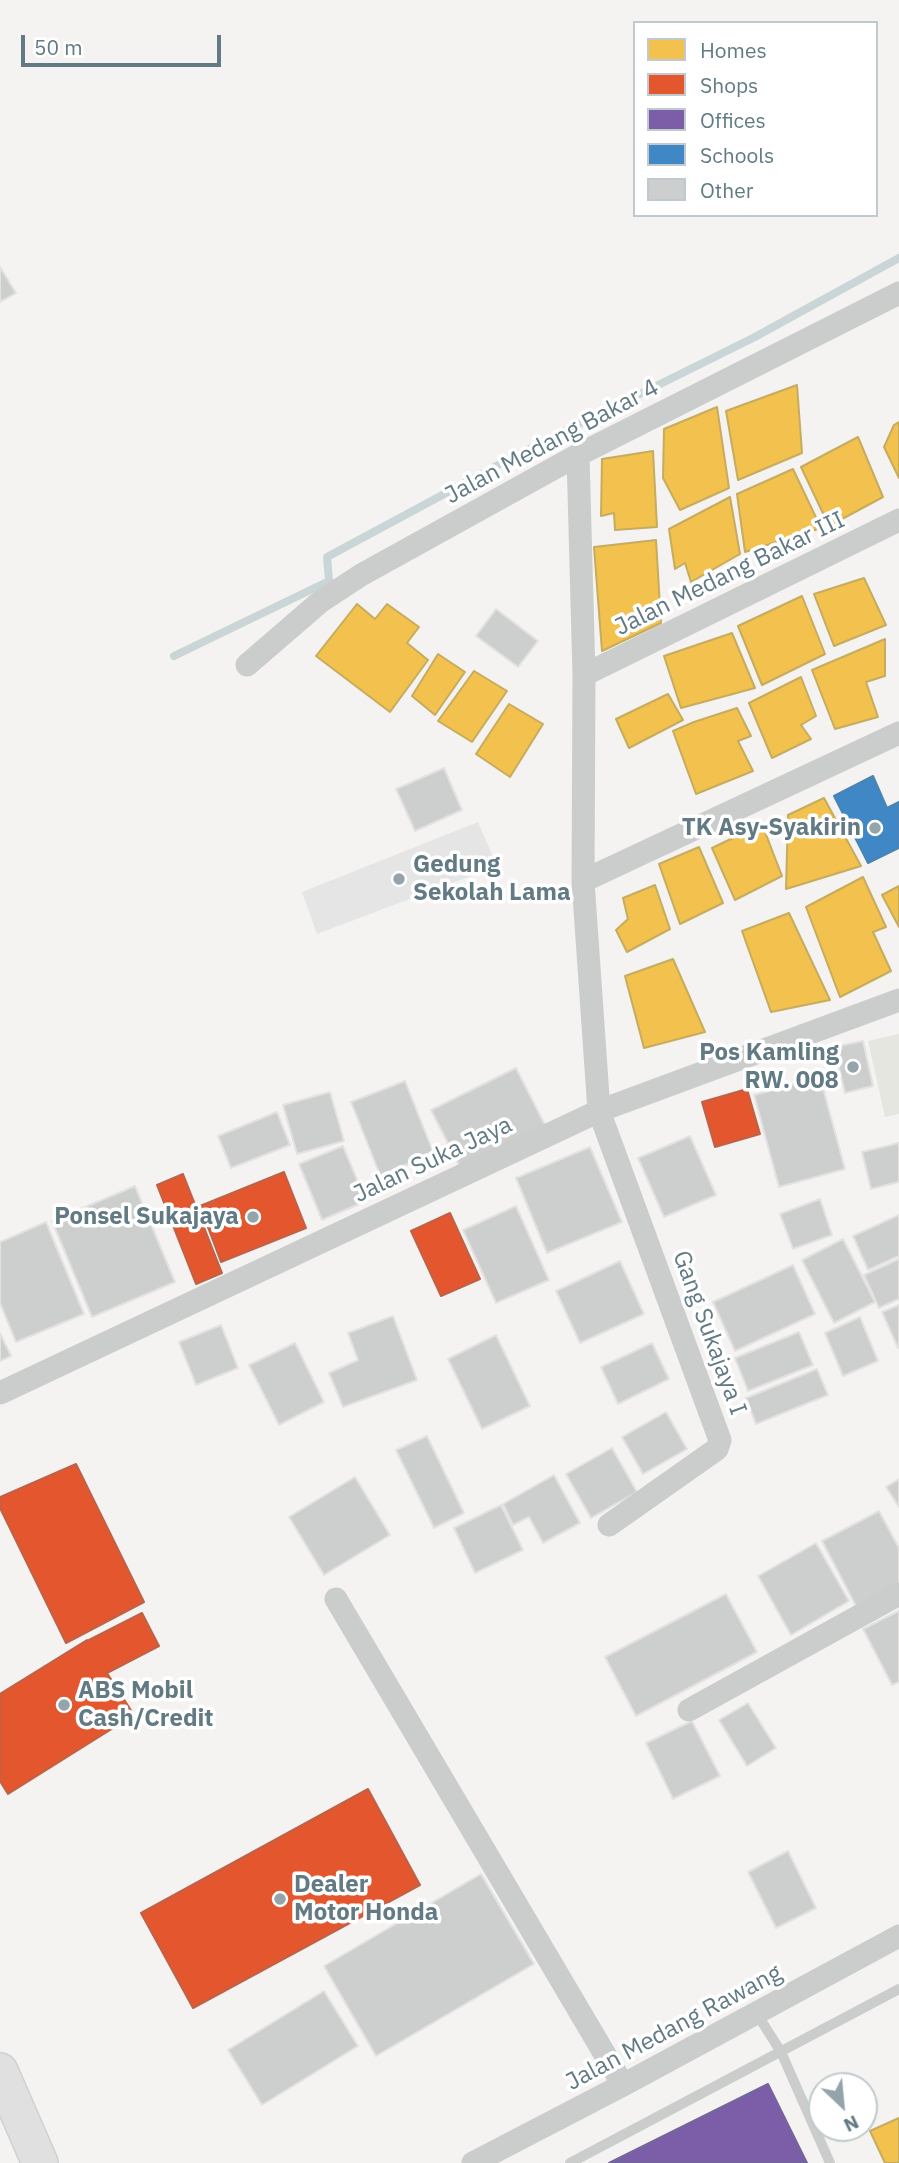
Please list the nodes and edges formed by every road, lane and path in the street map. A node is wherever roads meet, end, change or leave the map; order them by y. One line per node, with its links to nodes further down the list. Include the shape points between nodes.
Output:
1 (899, 293): 2 (street, Jalan Medang Bakar 4)
2 (578, 455): 4 (street, Jalan Medang Bakar 4, via 361,575 320,602); 5 (street, Gang Sukajaya I)
3 (899, 520): 5 (street, Jalan Medang Bakar III)
4 (247, 665)
5 (584, 675): 7 (street, Gang Sukajaya I)
6 (899, 733): 7 (street)
7 (583, 881): 9 (street, Gang Sukajaya I)
8 (899, 1000): 9 (street, Jalan Suka Jaya)
9 (599, 1111): 10 (street, Jalan Suka Jaya); 11 (street, Gang Sukajaya I, via 720,1440 717,1449)
10 (0, 1393)
11 (609, 1525)
12 (899, 1594): 14 (street)
13 (336, 1599): 20 (street)
14 (689, 1710)
15 (899, 1936): 17 (street, Jalan Medang Rawang)
16 (899, 1989): 18 (lane)
17 (757, 2014): 18 (lane); 20 (street, Jalan Medang Rawang)
18 (780, 2052): 23 (lane); 24 (lane)
19 (0, 2071): 21 (main road)
20 (624, 2085): 22 (street, Jalan Medang Rawang)
21 (40, 2163)
22 (473, 2163)
23 (570, 2163)
24 (830, 2163)

